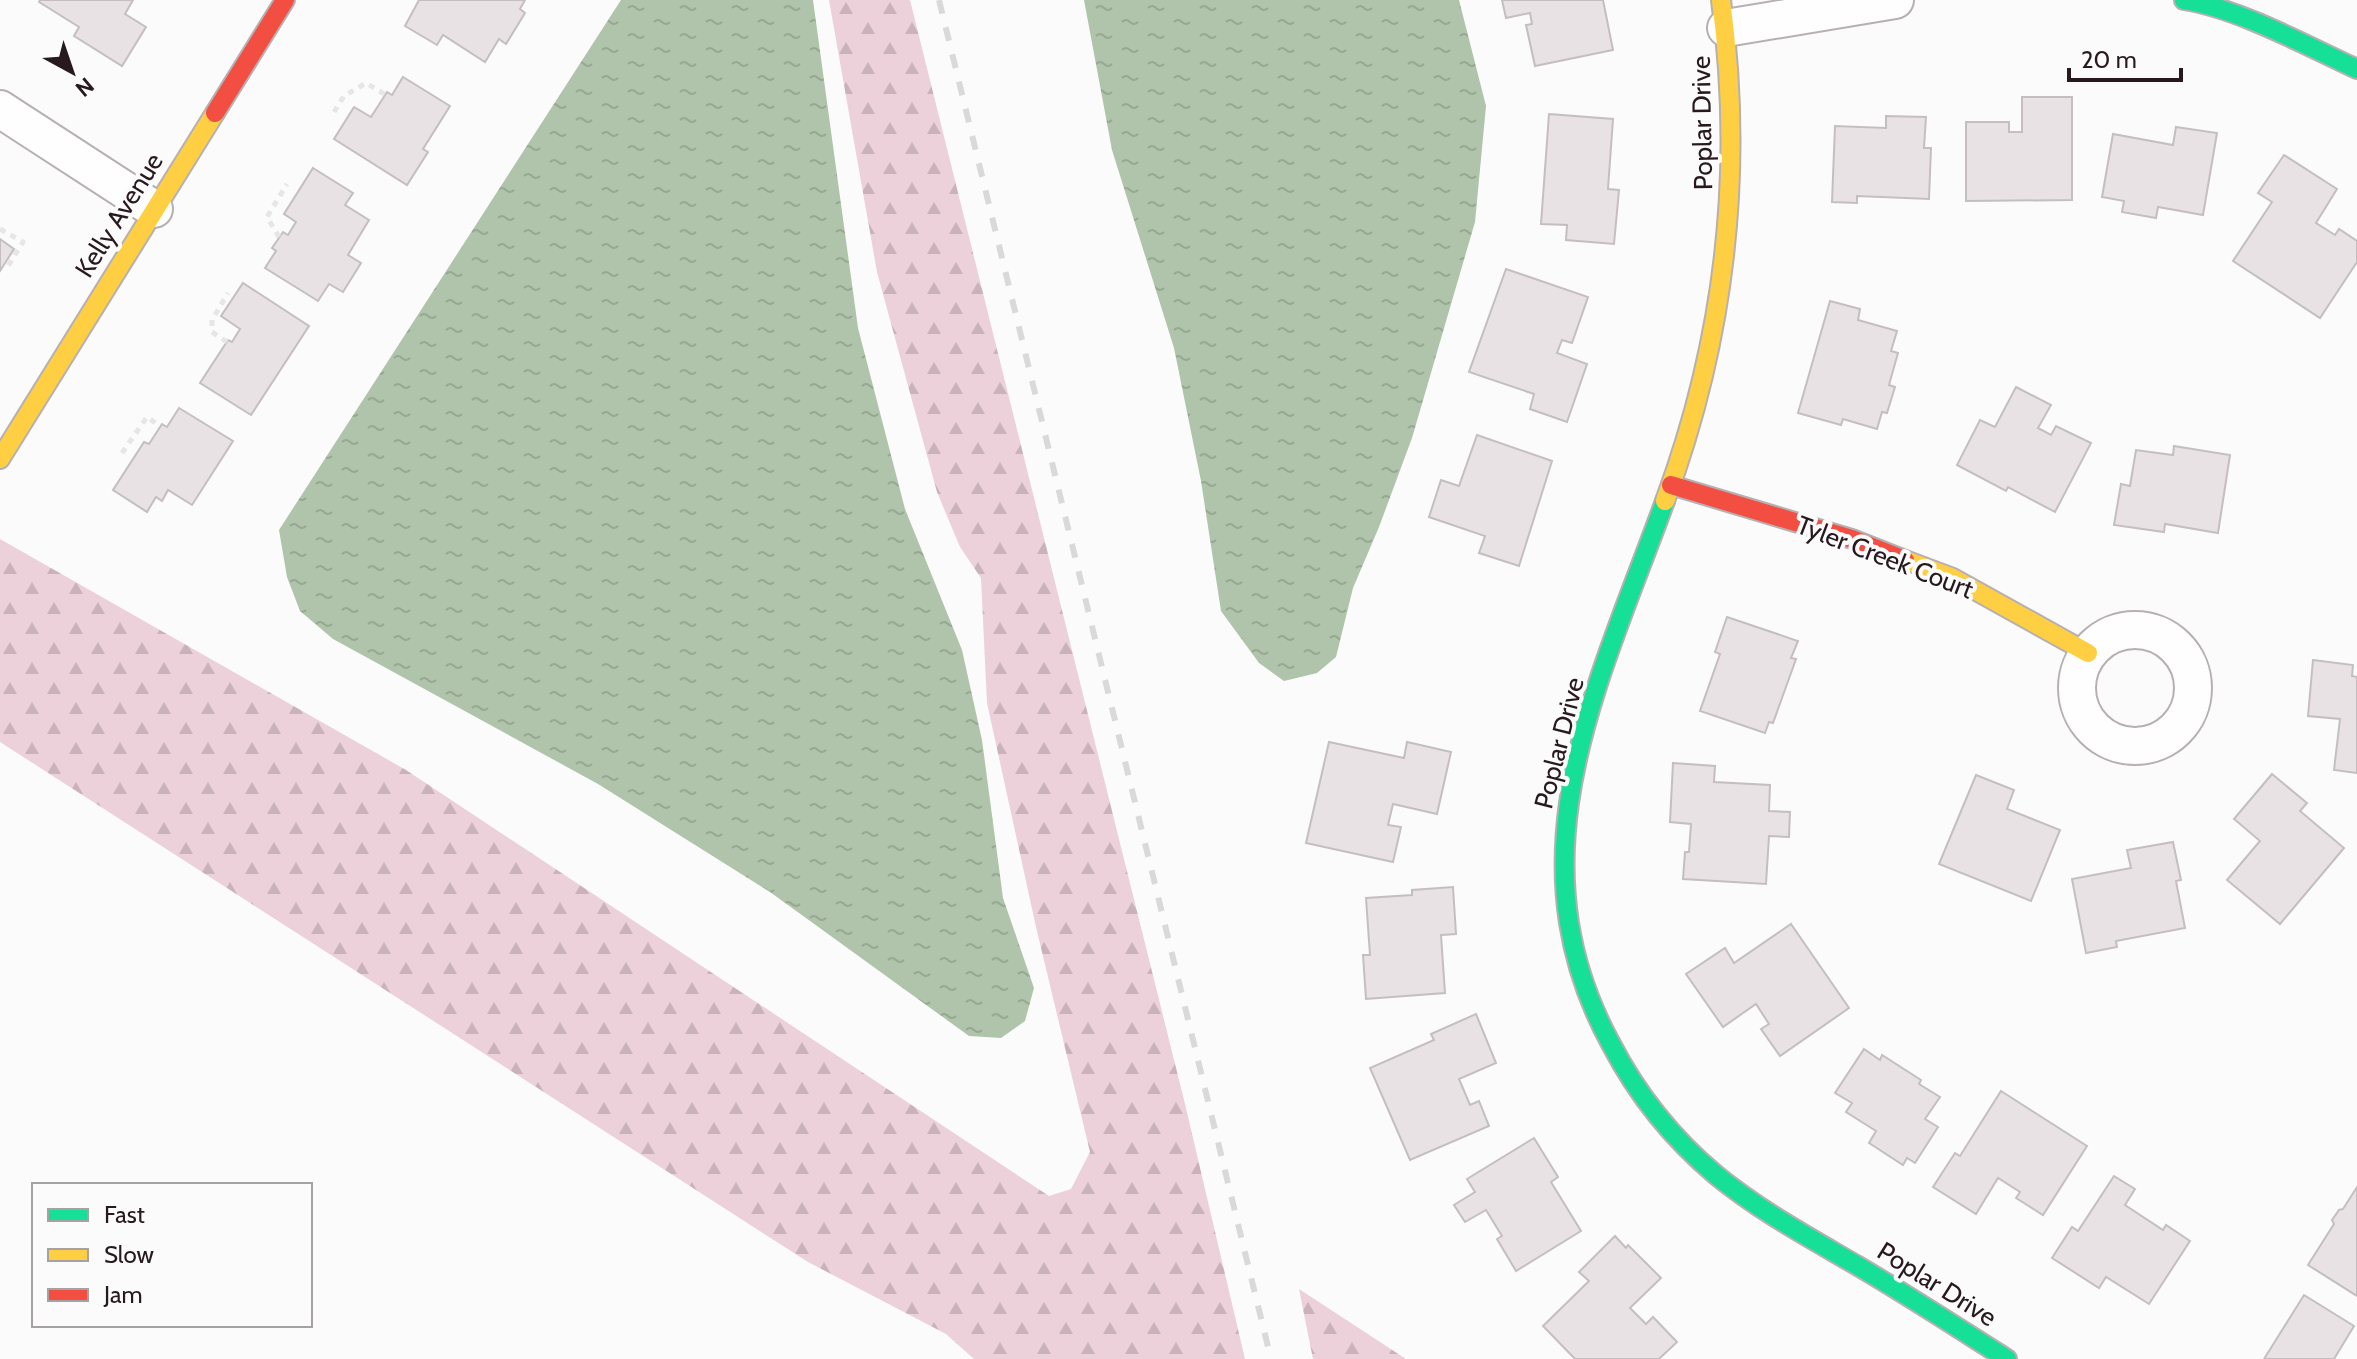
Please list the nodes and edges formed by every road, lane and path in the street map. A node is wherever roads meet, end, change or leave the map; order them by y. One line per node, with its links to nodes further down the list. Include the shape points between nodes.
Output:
1 (285, 0): 10 (street, Kelly Avenue)
2 (1895, 0): 4 (street)
3 (2184, 0): 5 (street, via 2279,33)
4 (1723, 14): 19 (street, Poplar Drive, via 1732,126 1730,210 1705,370)
5 (2357, 69)
6 (386, 95): 8 (path, via 366,83 344,96)
7 (0, 109): 10 (street)
8 (334, 112)
9 (287, 184): 12 (path, via 267,217)
10 (154, 209): 18 (street, Kelly Avenue)
11 (0, 229): 13 (path, via 23,242)
12 (279, 237)
13 (8, 266)
14 (228, 293): 15 (path, via 212,320 212,332)
15 (227, 342)
16 (160, 426): 17 (path, via 147,417)
17 (122, 453)
18 (0, 459)
19 (1671, 485): 20 (street, Tyler Creek Court, via 1852,539 1953,578); 21 (street, Poplar Drive, via 1621,616 1571,784 1565,832 1567,911 1573,955 1598,1022 1640,1092 1679,1140 1731,1185)
20 (2088, 653)
21 (2007, 1359)

